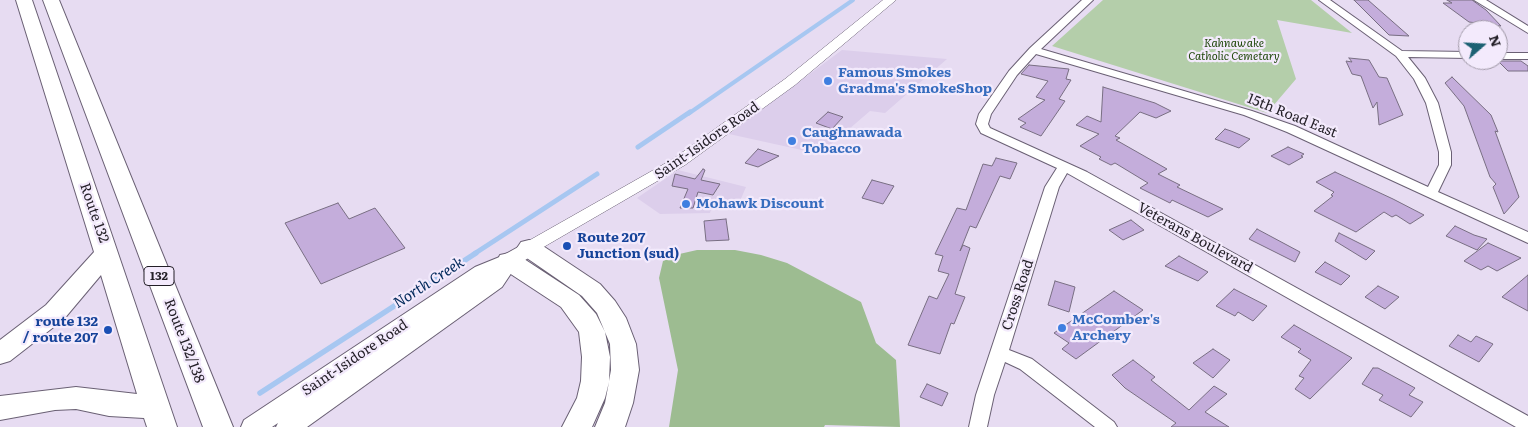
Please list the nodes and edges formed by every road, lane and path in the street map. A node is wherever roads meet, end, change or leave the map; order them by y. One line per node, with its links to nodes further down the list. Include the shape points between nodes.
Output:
1 (24, 0): 16 (highway, Route 132)
2 (51, 0): 22 (highway, Route 132/138 / 132)
3 (890, 0): 17 (street, Saint-Isidore Road, via 790,82 679,162)
4 (1088, 0): 8 (street, Veterans Boulevard)
5 (1324, 0): 9 (street)
6 (1479, 0): 7 (street)
7 (1528, 30)
8 (1034, 50): 13 (street, Veterans Boulevard, via 996,96 982,124 984,130 991,134); 14 (street, 15th Road East, via 1248,113 1291,129)
9 (1400, 54): 10 (street); 14 (street, via 1420,78 1432,103 1443,140 1445,165)
10 (1458, 55)
11 (1508, 56): 12 (street)
12 (1528, 56)
13 (1066, 166): 18 (street, Cross Road, via 1052,187); 23 (street, Veterans Boulevard)
14 (1431, 193): 15 (street, 15th Road East)
15 (1528, 238)
16 (107, 252): 19 (highway, via 55,312); 21 (highway, Route 132)
17 (519, 254): 24 (main road, Saint-Isidore Road, via 482,272); 25 (main road, Saint-Isidore Road, via 495,282); 26 (highway, via 570,301 592,332 595,381); 27 (highway, via 591,290 616,325 623,344 624,370 619,403)
18 (1000, 353): 28 (street, Cross Road); 29 (street, via 1026,364)
19 (0, 354)
20 (0, 408): 21 (highway, via 76,398)
21 (159, 417)
22 (216, 423)
23 (1528, 426)
24 (253, 427)
25 (288, 427)
26 (577, 427)
27 (610, 427)
28 (978, 427)
29 (1108, 427)

